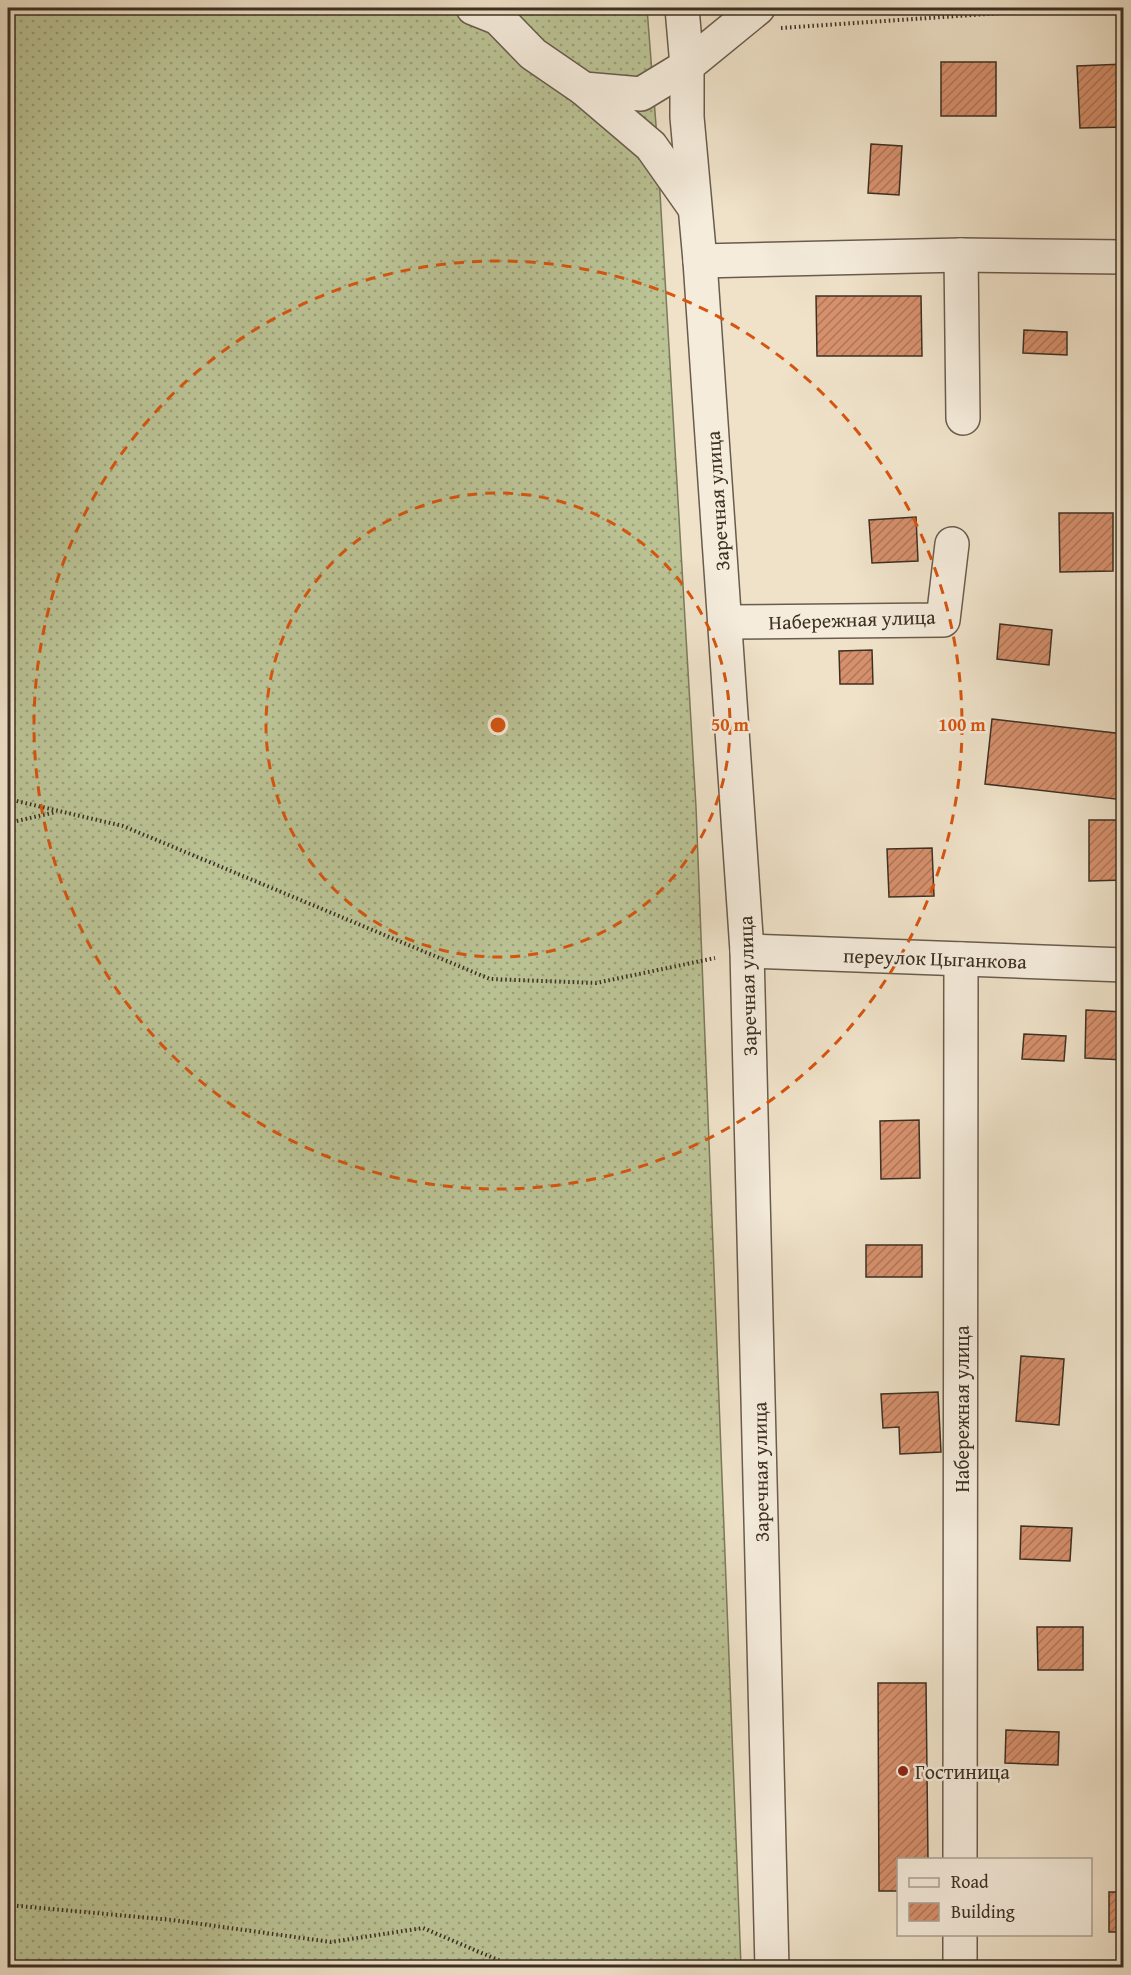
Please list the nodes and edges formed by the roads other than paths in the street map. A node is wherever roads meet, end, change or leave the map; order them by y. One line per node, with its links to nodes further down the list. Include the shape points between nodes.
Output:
1 (682, 8): 4 (street, Заречная улица)
2 (488, 11): 5 (street, via 533,54)
3 (764, 18): 4 (street)
4 (687, 66): 5 (street, via 641,94); 6 (street, Заречная улица)
5 (584, 89): 6 (street, via 651,146)
6 (695, 208): 9 (street, Заречная улица)
7 (961, 255): 8 (street); 9 (street); 10 (street)
8 (1124, 257)
9 (700, 261): 12 (street, Заречная улица)
10 (963, 418)
11 (952, 544): 12 (street, Набережная улица, via 943,620)
12 (725, 622): 13 (street, Заречная улица)
13 (747, 951): 14 (street, переулок Цыганкова); 18 (street, Заречная улица)
14 (961, 959): 15 (street, переулок Цыганкова); 16 (street, Набережная улица)
15 (1124, 965)
16 (960, 1858)
17 (960, 1936): 19 (street)
18 (772, 1968)
19 (960, 1968)

